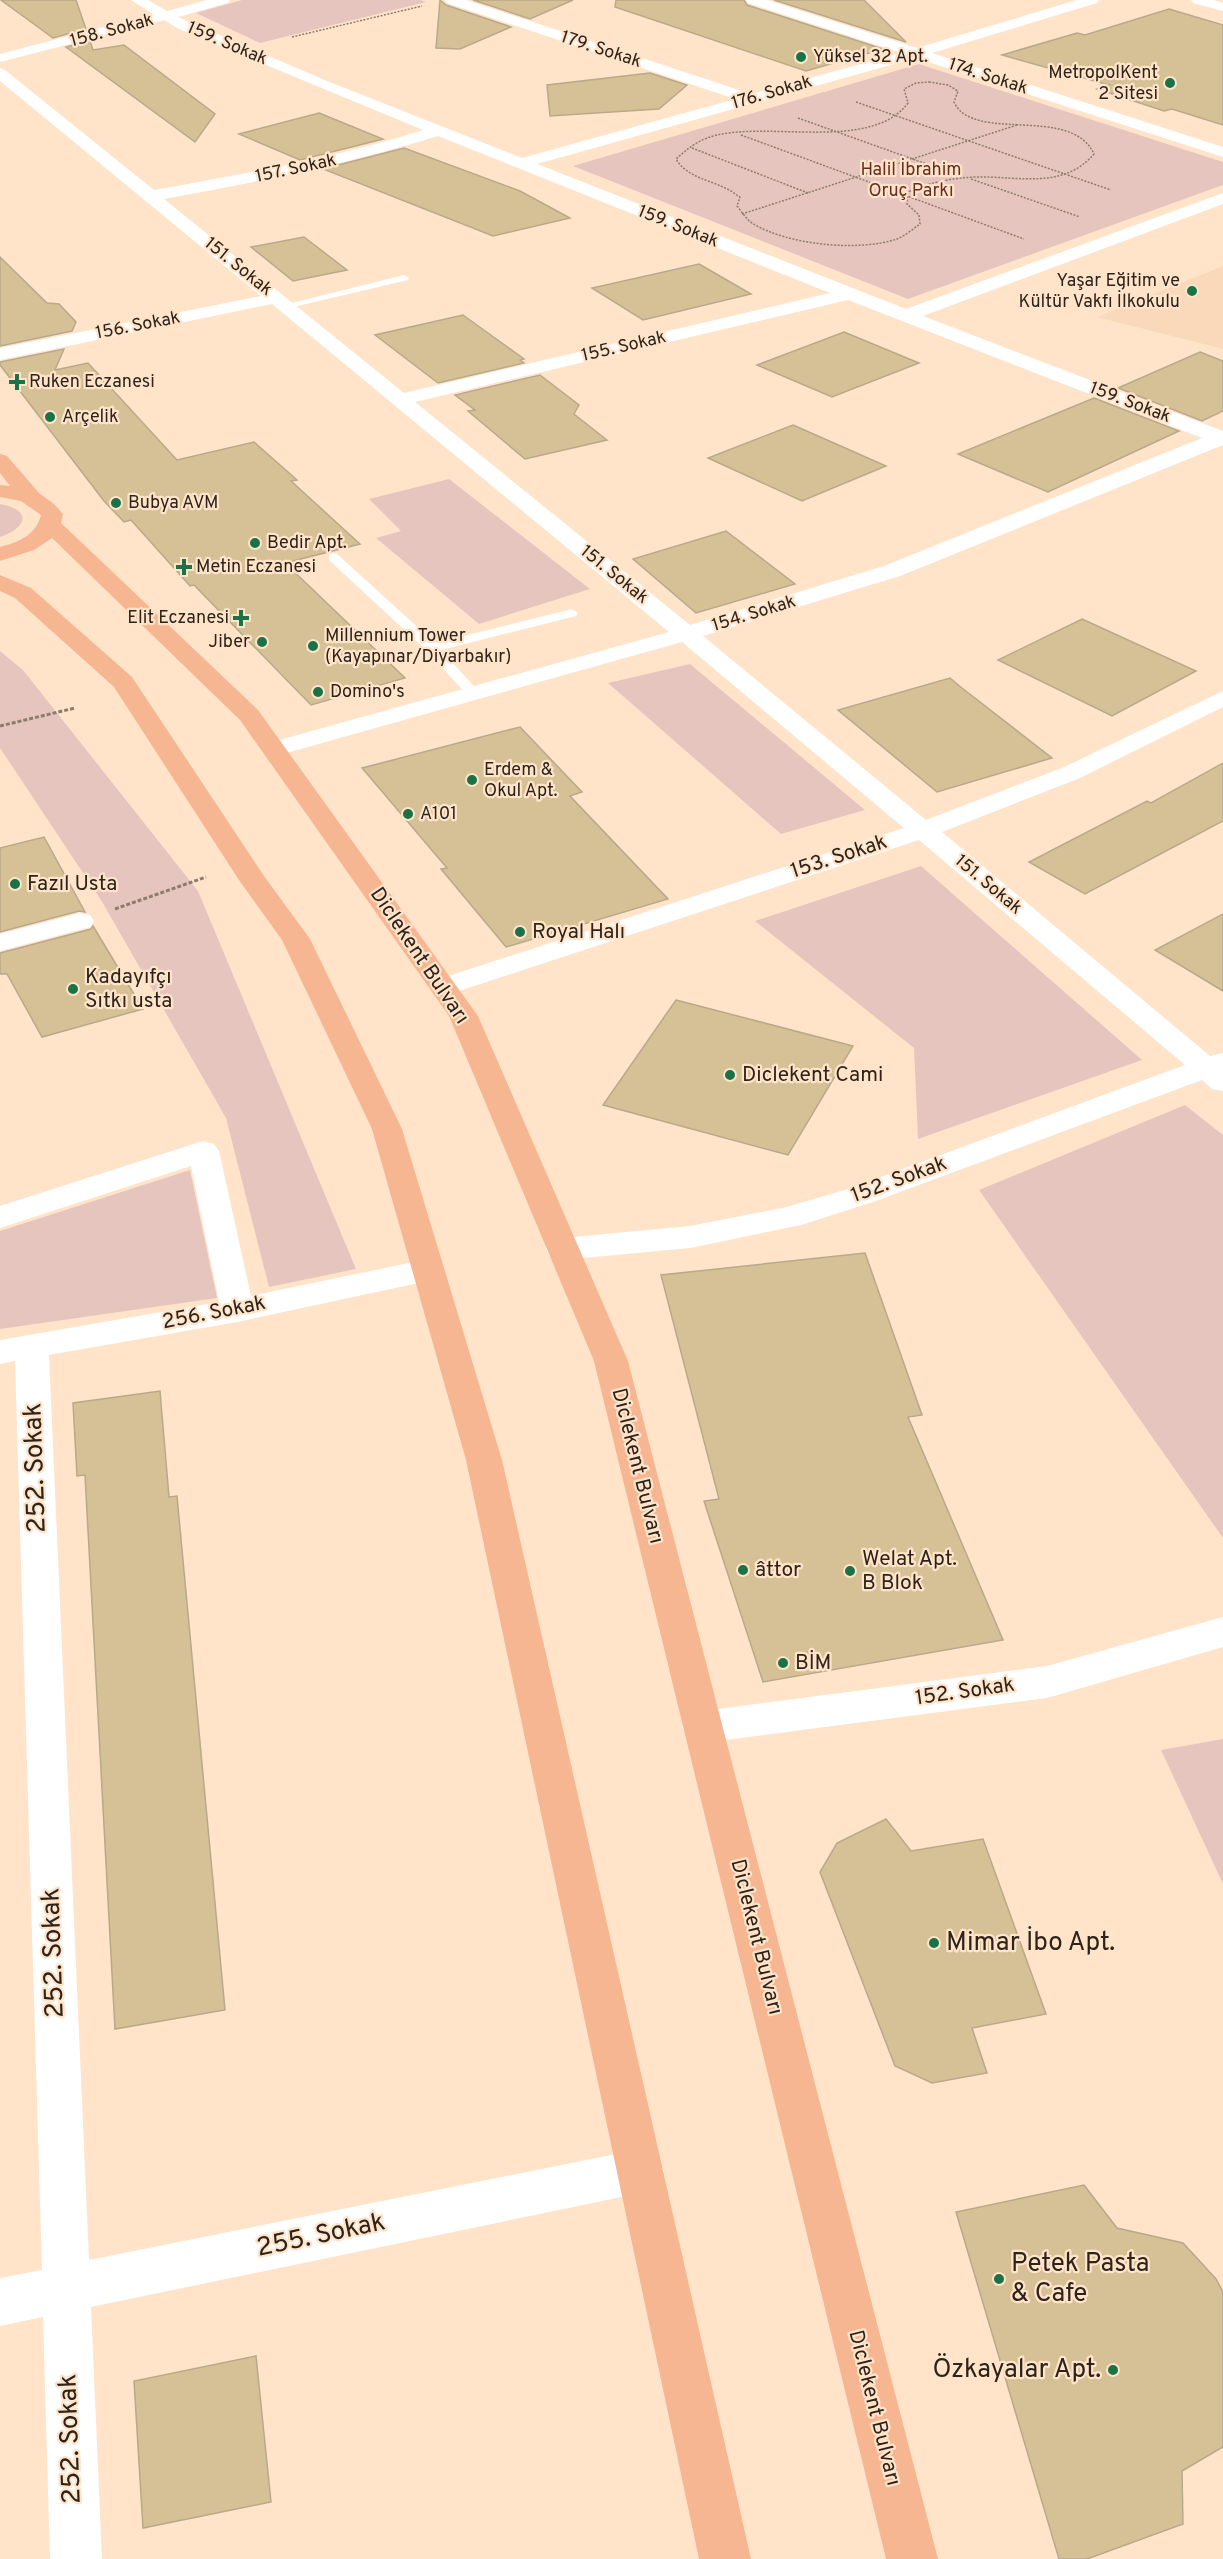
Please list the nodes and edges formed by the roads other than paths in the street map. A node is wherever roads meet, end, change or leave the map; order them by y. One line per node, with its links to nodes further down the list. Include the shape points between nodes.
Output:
1 (138, 0): 8 (street, 159. Sokak)
2 (223, 0): 8 (street, 158. Sokak)
3 (452, 0): 12 (street, 179. Sokak)
4 (753, 0): 9 (street, 174. Sokak)
5 (1092, 0): 9 (street, 176. Sokak)
6 (1198, 0): 7 (street)
7 (1223, 7)
8 (166, 16): 10 (street, 158. Sokak); 13 (street, 159. Sokak)
9 (916, 53): 12 (street, 176. Sokak); 14 (street, 174. Sokak)
10 (0, 58)
11 (0, 73): 16 (street, 151. Sokak, via 19,98)
12 (750, 99): 15 (street, 176. Sokak)
13 (438, 131): 15 (street, 159. Sokak); 16 (street, 157. Sokak, via 295,170)
14 (1223, 152)
15 (520, 164): 19 (street, 159. Sokak)
16 (151, 196): 20 (street, 151. Sokak)
17 (1223, 198): 21 (street)
18 (404, 278): 20 (lane)
19 (848, 294): 21 (street, 159. Sokak); 23 (street, 155. Sokak)
20 (280, 302): 22 (street, 156. Sokak); 23 (street, 151. Sokak)
21 (905, 316): 24 (street, 159. Sokak)
22 (0, 354)
23 (400, 400): 33 (street, 151. Sokak)
24 (1222, 438): 33 (street, 154. Sokak, via 892,571)
25 (0, 460): 27 (main road)
26 (0, 491): 27 (main road)
27 (30, 496): 28 (main road, Diclekent Bulvarı, via 52,514)
28 (51, 525): 29 (main road, via 26,546); 37 (main road, Diclekent Bulvarı, via 249,715)
29 (0, 554)
30 (333, 557): 34 (lane)
31 (0, 582): 45 (main road, via 23,593 123,682 296,939 387,1129)
32 (572, 613): 34 (lane)
33 (686, 634): 35 (street, 154. Sokak); 38 (street, 151. Sokak)
34 (432, 648): 35 (lane)
35 (473, 693): 37 (street, 154. Sokak)
36 (1223, 698): 38 (street, 153. Sokak, via 1071,773)
37 (274, 749): 41 (main road, Diclekent Bulvarı)
38 (923, 830): 41 (street, 153. Sokak); 42 (street, 151. Sokak)
39 (80, 921): 40 (street)
40 (0, 943)
41 (443, 987): 44 (main road, Diclekent Bulvarı, via 463,1016)
42 (1217, 1070): 44 (street, 152. Sokak, via 790,1217 690,1237)
43 (0, 1217): 46 (street, via 203,1151)
44 (562, 1249): 49 (main road, Diclekent Bulvarı, via 611,1361)
45 (428, 1270): 46 (street, 256. Sokak); 50 (main road, via 484,1460)
46 (237, 1310): 47 (street, 256. Sokak)
47 (16, 1350): 51 (street, 252. Sokak)
48 (1223, 1632): 49 (street, 152. Sokak, via 1047,1682)
49 (702, 1727): 55 (main road, Diclekent Bulvarı)
50 (641, 2171): 51 (street, 255. Sokak); 54 (main road)
51 (66, 2288): 52 (street, 255. Sokak); 53 (street, 252. Sokak)
52 (0, 2302)
53 (76, 2559)
54 (725, 2559)
55 (912, 2559)

